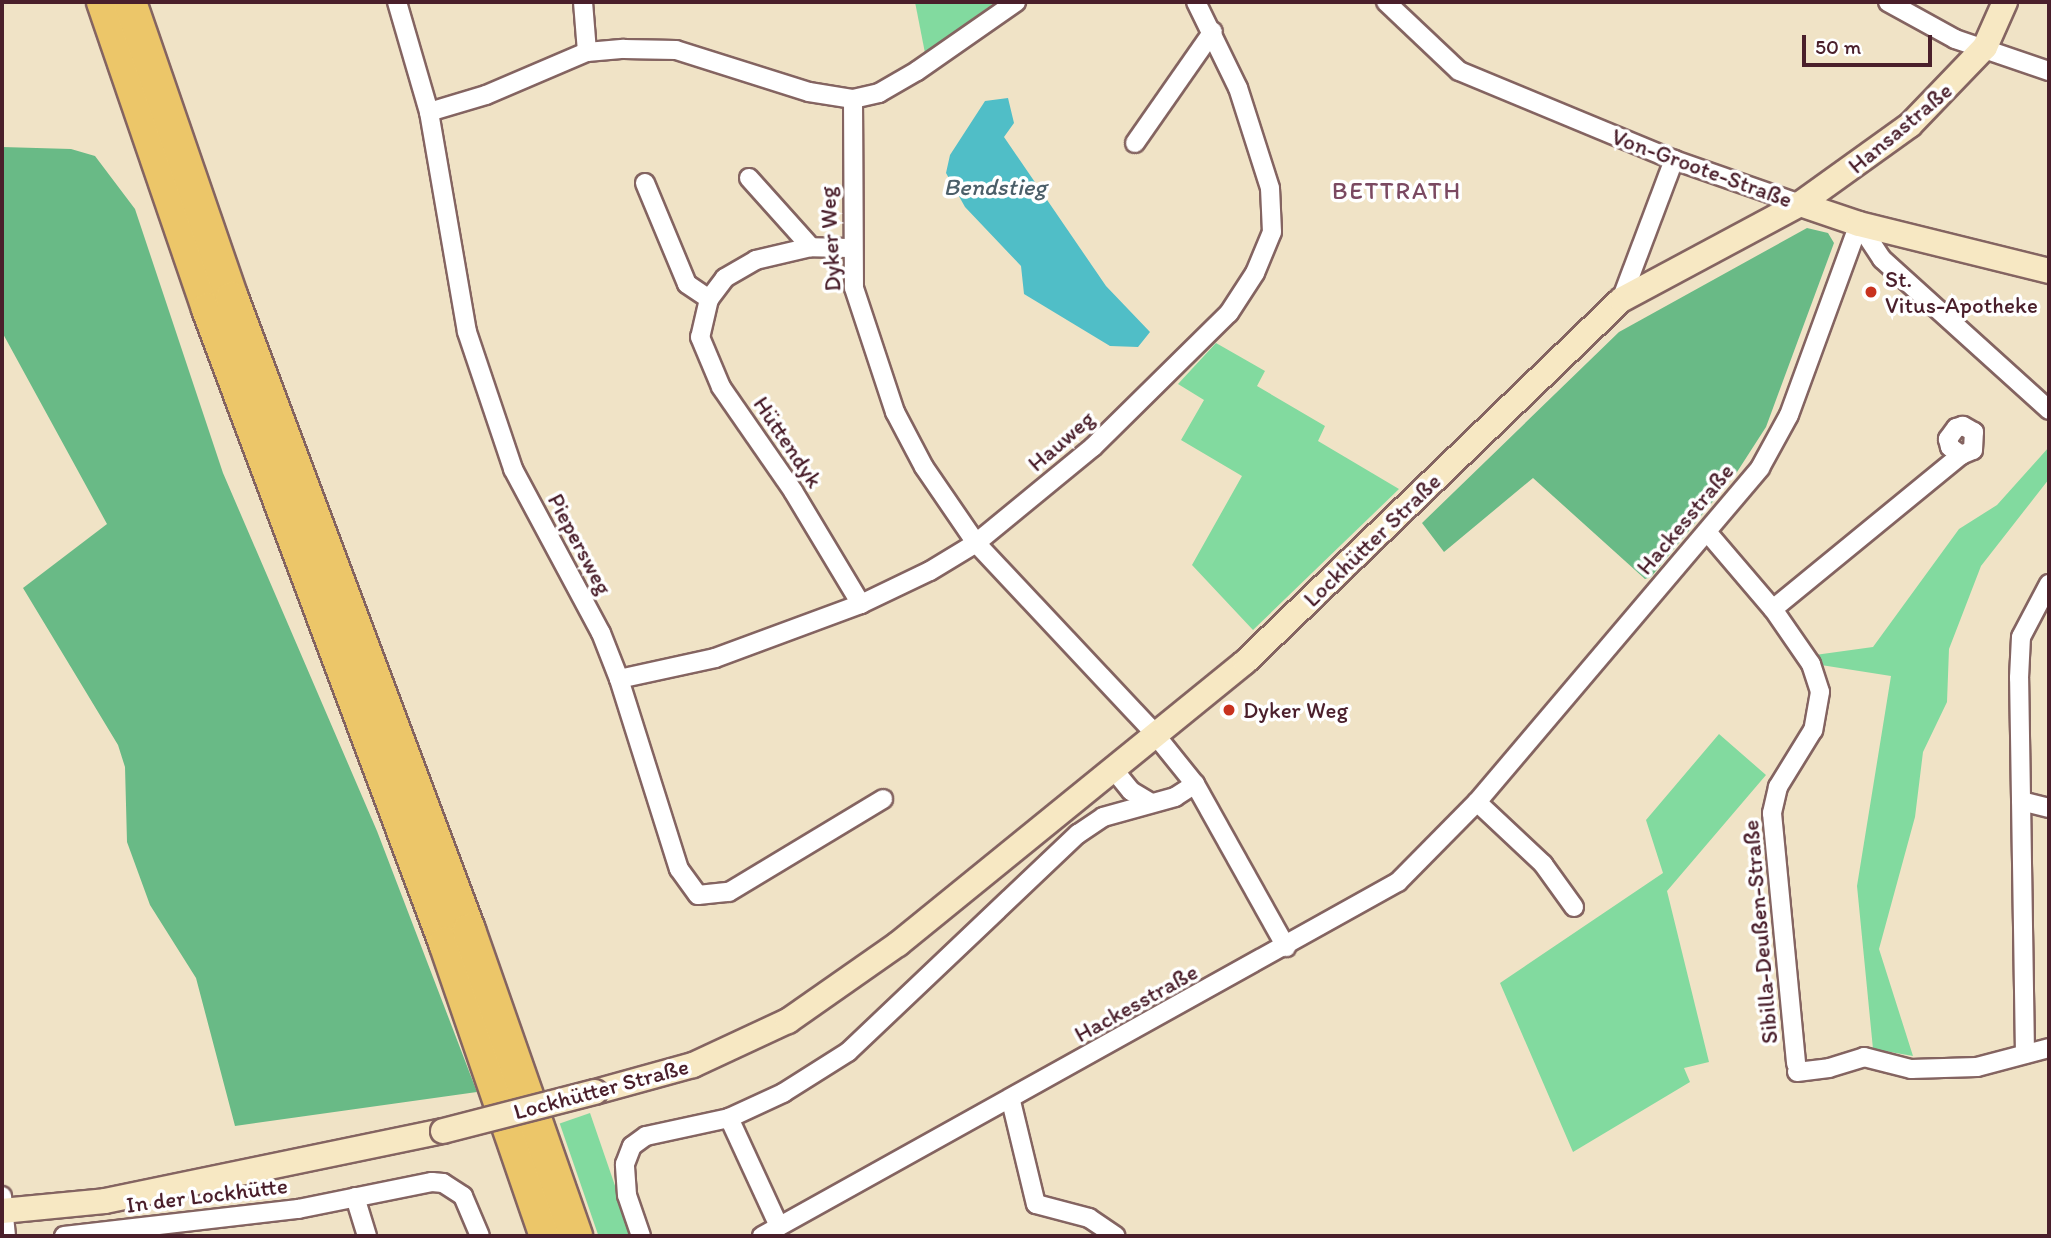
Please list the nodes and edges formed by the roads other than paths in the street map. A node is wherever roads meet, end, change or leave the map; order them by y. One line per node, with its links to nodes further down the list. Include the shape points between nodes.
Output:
1 (103, 2): 56 (highway, via 208,309 445,943)
2 (131, 2): 57 (highway, via 232,298 469,930)
3 (397, 2): 15 (street, Piepersweg)
4 (583, 2): 12 (street)
5 (1016, 2): 14 (street, via 917,71 879,93)
6 (1196, 2): 10 (street, Hauweg)
7 (1386, 2): 17 (street, Von-Groote-Straße, via 1459,71)
8 (1888, 2): 11 (street, via 1955,39)
9 (2005, 2): 11 (street, Hansastraße)
10 (1213, 31): 16 (street); 30 (street, Hauweg, via 1238,88 1270,188 1272,232 1255,274 1229,313 1178,367 1093,447)
11 (1985, 47): 13 (street); 20 (street, Hansastraße, via 1910,125)
12 (587, 52): 14 (street, via 676,50 809,92); 15 (street, via 486,95)
13 (2049, 72)
14 (853, 99): 23 (street, Dyker Weg)
15 (429, 112): 34 (street, Piepersweg, via 467,332 513,469 601,633)
16 (1136, 143)
17 (1674, 160): 20 (street, Von-Groote-Straße); 26 (street, Lockhütter Straße)
18 (749, 178): 22 (street)
19 (645, 183): 25 (street, via 687,284)
20 (1800, 204): 21 (street, Von-Groote-Straße); 26 (street, Lockhütter Straße)
21 (1859, 225): 24 (street, Von-Groote-Straße); 27 (street, via 1882,259); 29 (street, Hackesstraße, via 1789,415 1759,468)
22 (811, 247): 23 (street, Hüttendyk); 25 (street, Hüttendyk, via 756,260 725,278)
23 (850, 248): 30 (street, Dyker Weg, via 854,288 869,346 895,412 924,467)
24 (2049, 271)
25 (709, 299): 32 (street, Hüttendyk, via 700,337 721,387 793,491)
26 (1621, 300): 35 (street, Lockhütter Straße, via 1245,662)
27 (2049, 410)
28 (1961, 455): 33 (street)
29 (1708, 533): 33 (street, Sibilla-Deußen-Straße); 41 (street, Hackesstraße)
30 (976, 543): 32 (street, Hauweg); 35 (street, Dyker Weg)
31 (2049, 584): 39 (street, via 2021,637)
32 (861, 604): 34 (street, Hauweg, via 715,657)
33 (1773, 609): 46 (street, Sibilla-Deußen-Straße, via 1811,664 1820,692 1813,730 1778,787 1772,813 1796,1068 1829,1068 1864,1057 1911,1069 1977,1067)
34 (619, 679): 38 (street, Piepersweg, via 679,869 698,895 729,892)
35 (1157, 736): 36 (street, Lockhütter Straße); 37 (street)
36 (1114, 770): 40 (street, via 1131,791); 50 (street, Lockhütter Straße, bridge, via 898,944 788,1021 693,1065 443,1131 105,1201)
37 (1195, 784): 40 (street, via 1175,797); 44 (street)
38 (883, 799)
39 (2021, 801): 42 (street); 46 (street)
40 (1149, 802): 48 (street, via 1102,817 1078,834 848,1052 783,1093)
41 (1477, 802): 43 (street, via 1543,864); 44 (street, Hackesstraße, via 1398,882)
42 (2049, 808)
43 (1574, 907)
44 (1286, 947): 47 (street, Hackesstraße)
45 (2049, 1048): 46 (street, Sibilla-Deußen-Straße)
46 (2025, 1054)
47 (1011, 1101): 51 (street, Hackesstraße); 60 (street, via 1036,1204 1088,1218)
48 (729, 1118): 51 (street); 58 (street, via 646,1136 632,1146 625,1164 627,1195)
49 (355, 1197): 53 (street, In der Lockhütte, via 298,1209); 54 (street); 55 (street, In der Lockhütte, via 443,1182 463,1196)
50 (3, 1206): 52 (street)
51 (779, 1226): 59 (street, Hackesstraße)
52 (6, 1236)
53 (64, 1236)
54 (367, 1236)
55 (480, 1236)
56 (546, 1236)
57 (576, 1236)
58 (640, 1236)
59 (762, 1236)
60 (1116, 1236)

